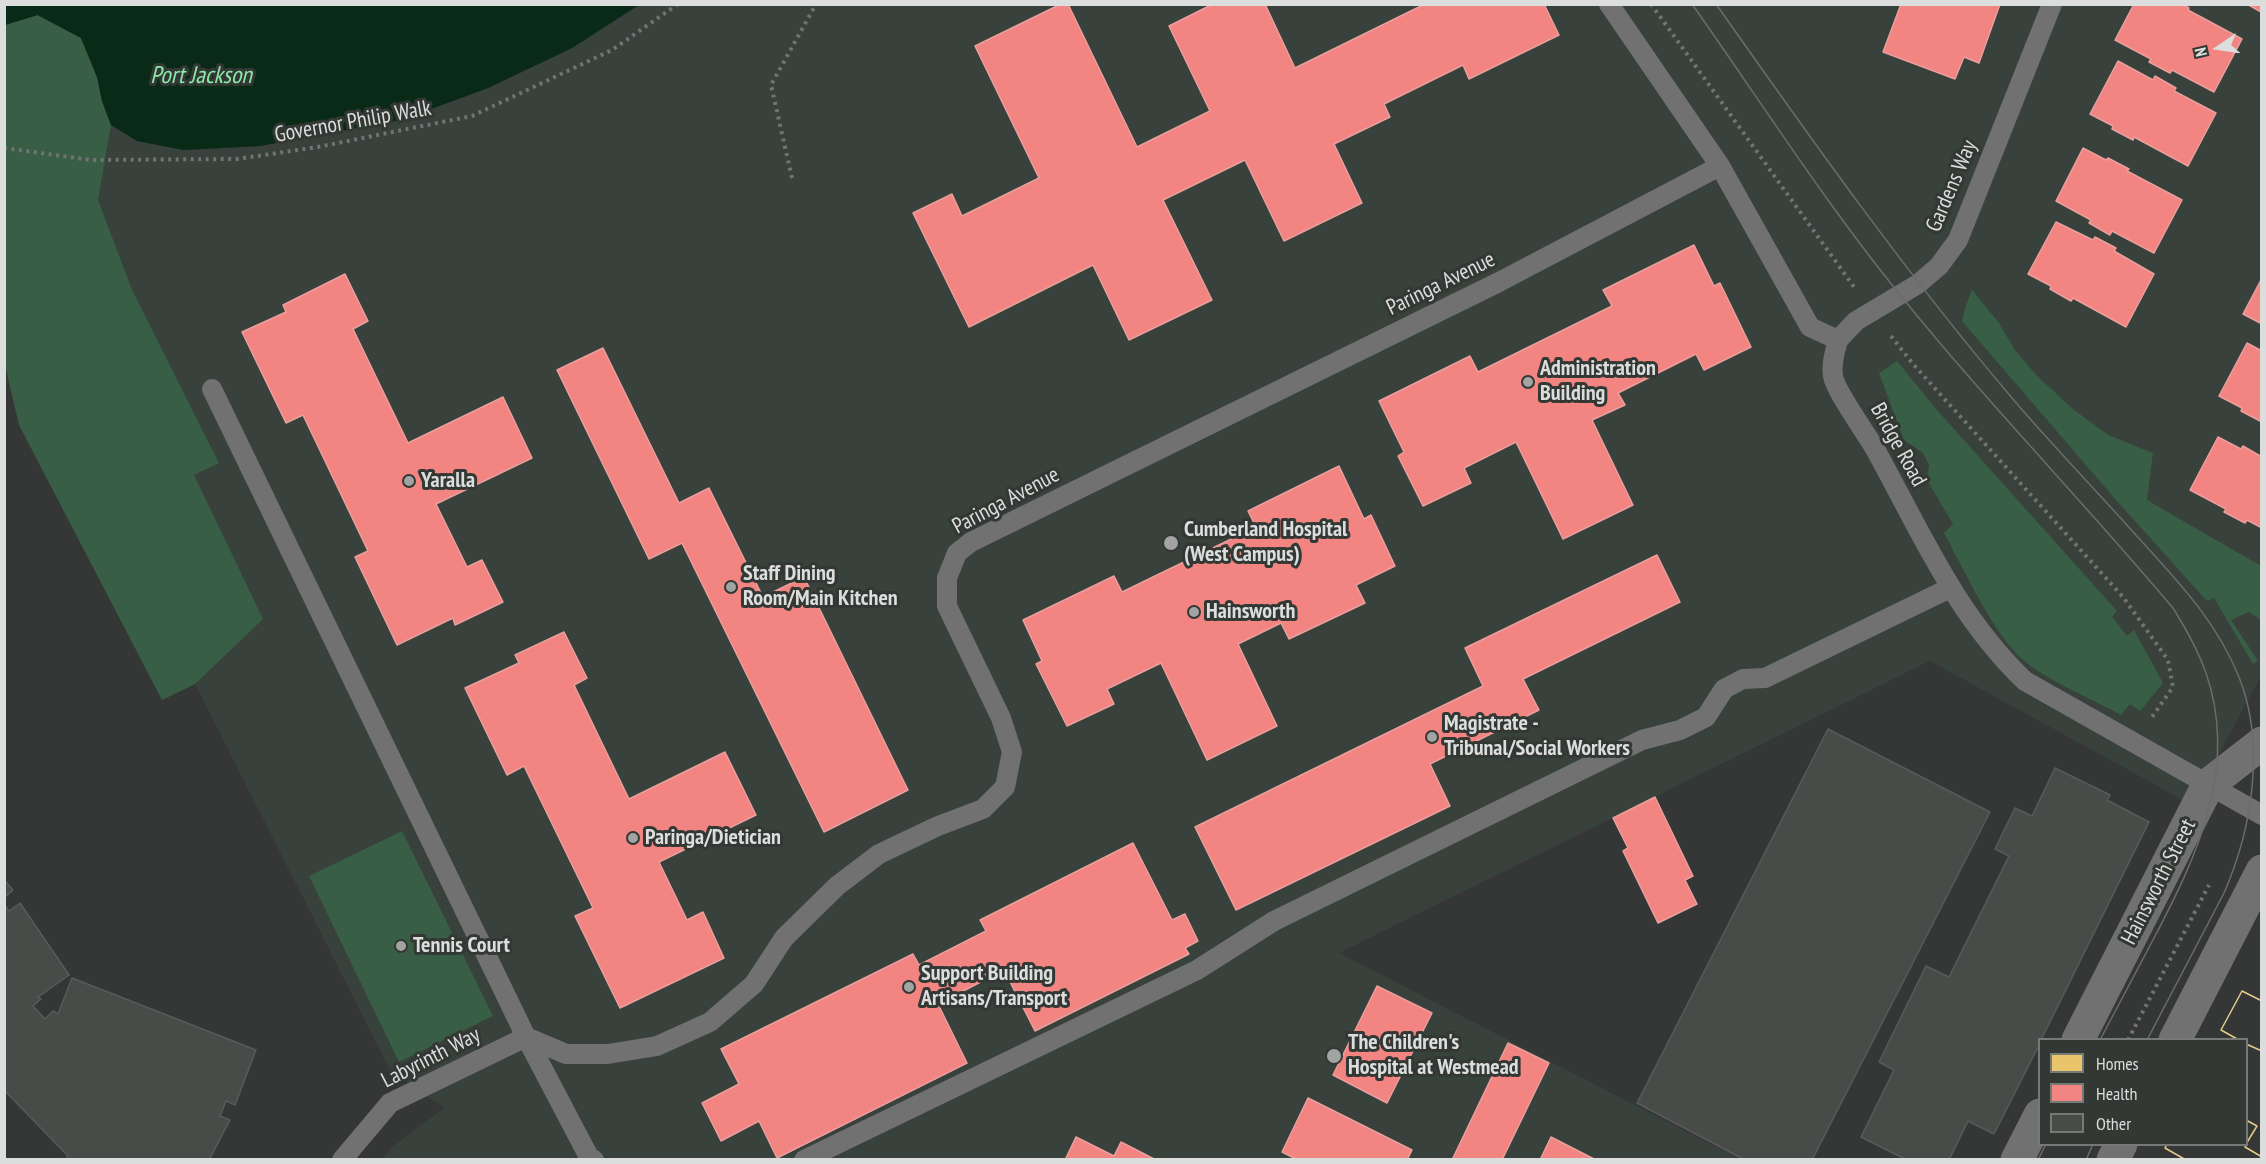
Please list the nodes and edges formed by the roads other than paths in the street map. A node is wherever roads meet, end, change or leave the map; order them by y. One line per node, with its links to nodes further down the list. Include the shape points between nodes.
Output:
1 (1609, 4): 3 (lane)
2 (2052, 4): 4 (lane, Gardens Way, via 1958,240 1940,266 1918,284 1856,321)
3 (1720, 166): 4 (lane, via 1810,327); 11 (lane, Paringa Avenue, via 1499,282 971,542 957,553 947,578 947,606 1001,718 1012,752 1005,788 983,809 879,854 837,885 784,938 754,984 710,1022 657,1046 608,1054 566,1054)
4 (1838, 340): 6 (lane, Bridge Road, via 1832,362 1833,379)
5 (212, 389): 11 (lane)
6 (1950, 588): 8 (lane, Bridge Road, via 2000,657 2025,681); 18 (lane, via 1765,678 1743,679 1724,689 1706,717 1680,730 1642,740 1274,921 1197,970)
7 (2262, 743): 8 (street, Hainsworth Street)
8 (2208, 785): 9 (lane, Bridge Road); 12 (street, Hainsworth Street)
9 (2262, 814)
10 (2262, 871): 13 (street)
11 (526, 1037): 16 (lane, Labyrinth Way, via 390,1103); 17 (lane)
12 (2079, 1038)
13 (2176, 1038)
14 (2038, 1119): 19 (street)
15 (2120, 1146): 20 (street)
16 (342, 1160)
17 (594, 1160)
18 (804, 1160)
19 (2016, 1160)
20 (2113, 1160)

